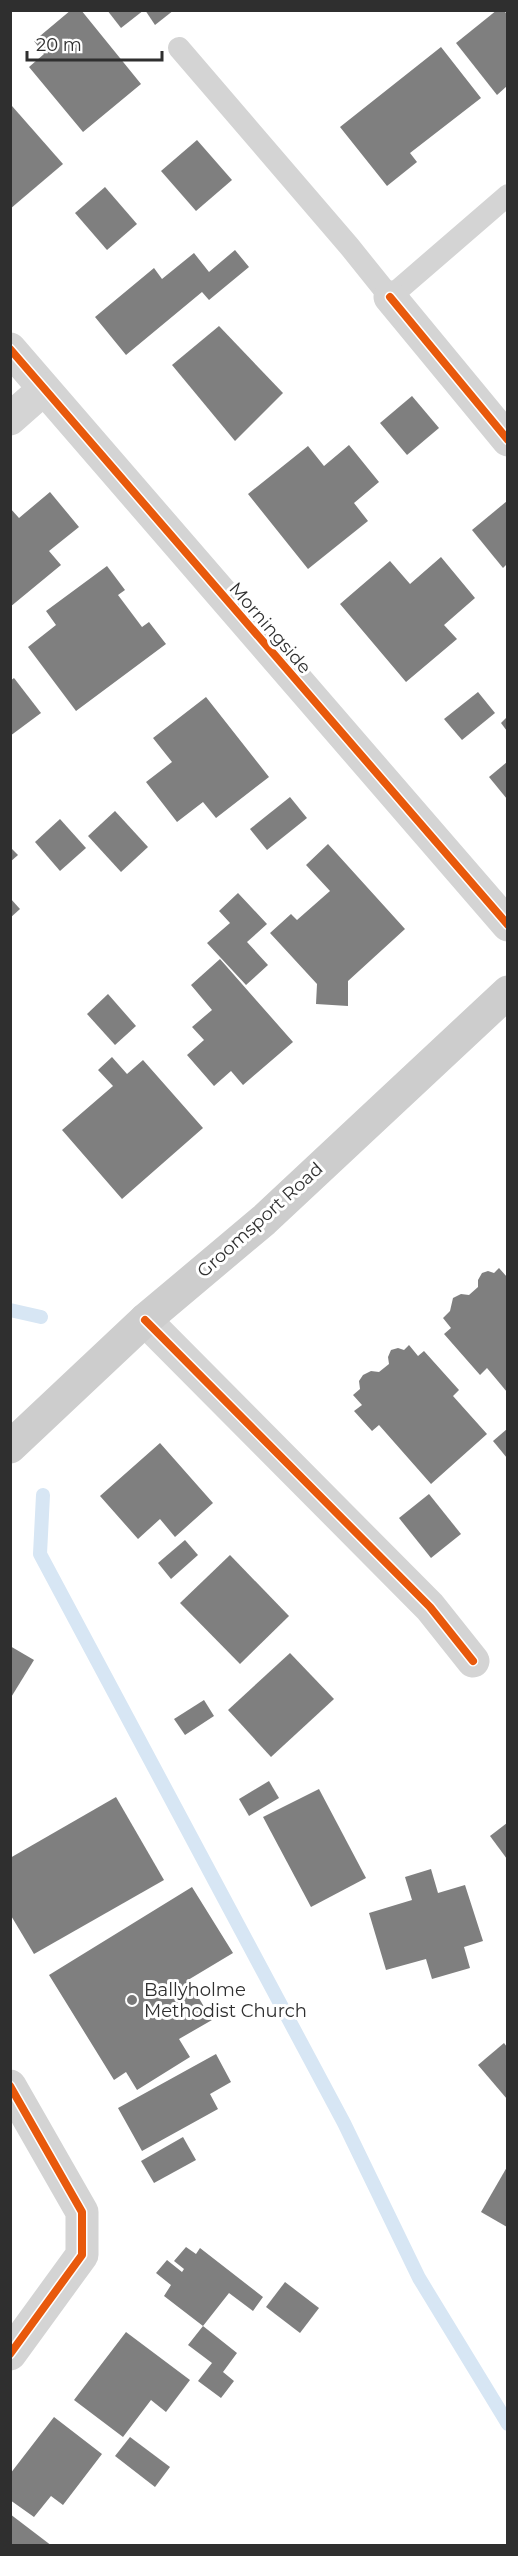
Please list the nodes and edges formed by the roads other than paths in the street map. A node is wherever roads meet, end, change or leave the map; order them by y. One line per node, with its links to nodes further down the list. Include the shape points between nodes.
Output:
1 (179, 48): 3 (lane)
2 (507, 195): 3 (lane)
3 (390, 297): 7 (street)
4 (10, 349): 5 (street, Morningside)
5 (44, 389): 6 (street); 8 (street, Morningside)
6 (10, 419)
7 (507, 440)
8 (507, 925)
9 (507, 992): 10 (main road, Groomsport Road, via 264,1220)
10 (145, 1320): 11 (main road, Groomsport Road); 12 (street, via 430,1607)
11 (10, 1447)
12 (473, 1661)
13 (10, 2086): 14 (street, via 82,2212 82,2255)
14 (10, 2354)

